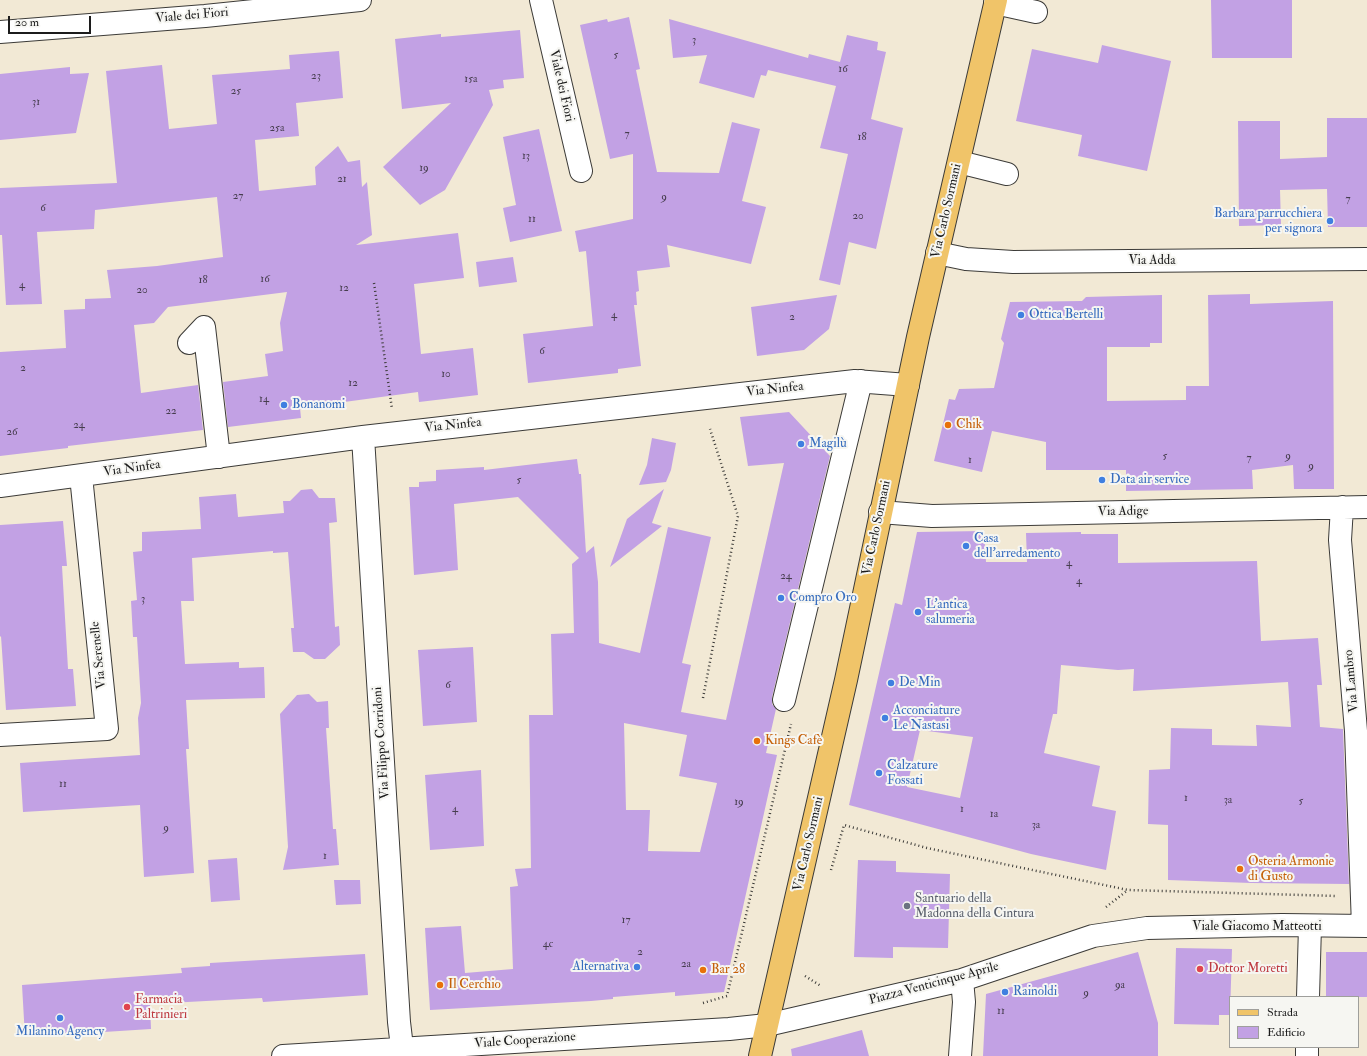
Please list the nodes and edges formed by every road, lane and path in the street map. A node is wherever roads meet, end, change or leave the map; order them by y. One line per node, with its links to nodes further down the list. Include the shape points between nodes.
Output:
1 (360, 0): 4 (street, Viale dei Fiori)
2 (540, 0): 8 (street, Viale dei Fiori)
3 (996, 2): 5 (street); 7 (main road, Via Carlo Sormani)
4 (230, 6): 6 (street, Viale dei Fiori)
5 (1036, 12)
6 (0, 32)
7 (959, 162): 9 (street); 10 (main road, Via Carlo Sormani)
8 (581, 172)
9 (1007, 174)
10 (937, 253): 11 (street, Via Adda, via 966,259 1013,262); 15 (main road, Via Carlo Sormani)
11 (1367, 259)
12 (374, 283): 16 (path)
13 (189, 343): 19 (street, via 204,327)
14 (861, 381): 15 (street, Via Ninfea); 18 (street, Via Ninfea); 26 (street)
15 (908, 385): 24 (main road, Via Carlo Sormani)
16 (391, 402)
17 (710, 429): 25 (path, via 738,516)
18 (363, 437): 19 (street, Via Ninfea); 41 (street, Via Filippo Corridoni, via 399,1022)
19 (219, 457): 20 (street, Via Ninfea)
20 (81, 476): 21 (street, Via Ninfea); 27 (street, Via Serenelle, via 107,729)
21 (0, 486)
22 (1342, 507): 23 (street, Via Adige); 24 (street, Via Adige, via 932,516); 30 (street, Via Lambro, via 1340,540 1356,731)
23 (1367, 507)
24 (880, 512): 40 (main road, Via Carlo Sormani, via 831,748)
25 (703, 698)
26 (784, 700): 39 (path, via 796,704 727,996)
27 (0, 735)
28 (829, 877): 29 (path, via 844,825 927,848)
29 (1128, 890): 30 (path); 31 (path)
30 (1362, 897): 33 (street, Via Lambro)
31 (1105, 908)
32 (1310, 926): 33 (street, Viale Giacomo Matteotti); 34 (street, Viale Giacomo Matteotti); 38 (street)
33 (1365, 926)
34 (1147, 928): 36 (street, Piazza Venticinque Aprile, via 1093,936)
35 (800, 973): 37 (path)
36 (962, 980): 40 (street, Piazza Venticinque Aprile); 44 (street, via 964,1002)
37 (823, 988)
38 (1308, 996)
39 (703, 1003)
40 (767, 1025): 41 (street, Viale Cooperazione); 43 (main road, Via Carlo Sormani)
41 (403, 1052): 42 (street, Viale Cooperazione)
42 (283, 1056)
43 (760, 1056)
44 (960, 1056)

